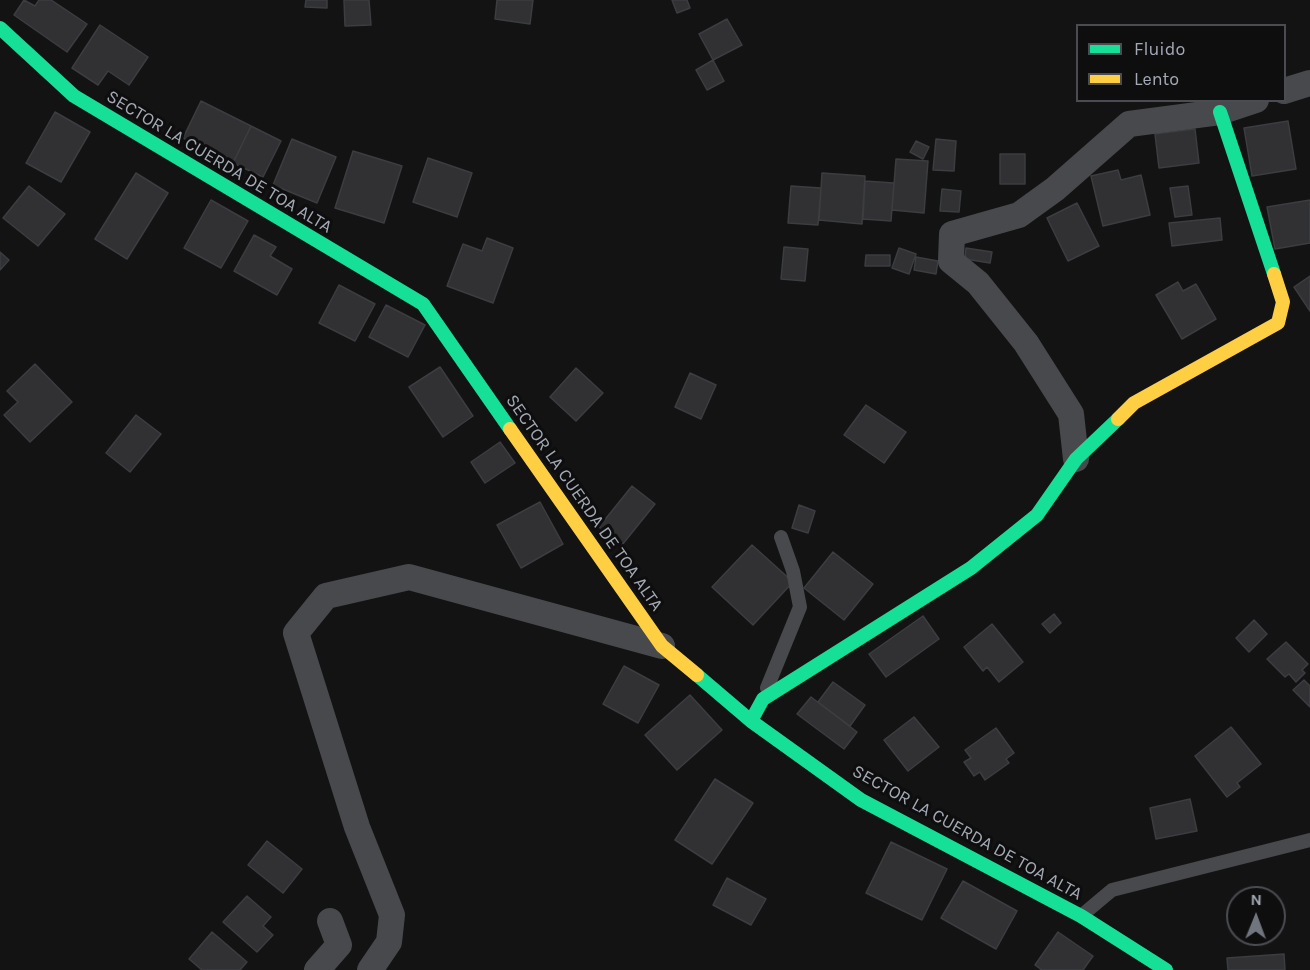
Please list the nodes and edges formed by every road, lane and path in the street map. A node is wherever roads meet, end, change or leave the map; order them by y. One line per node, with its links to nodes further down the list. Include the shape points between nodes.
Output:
1 (0, 28): 8 (street, SECTOR LA CUERDA DE TOA ALTA, via 74,96 423,304)
2 (1310, 83): 3 (street)
3 (1286, 90)
4 (1250, 102): 5 (street)
5 (1220, 112): 6 (street, via 1283,302 1278,323 1134,403); 6 (street, via 1129,124 1019,215 952,234 951,261 978,283 1026,343 1071,414)
6 (1076, 459): 9 (street, via 1038,515 971,568)
7 (782, 537): 9 (lane, via 800,607)
8 (662, 646): 10 (street, SECTOR LA CUERDA DE TOA ALTA); 15 (street, via 409,577 326,596 296,633 357,827 392,915 389,942)
9 (763, 699): 10 (street)
10 (750, 721): 12 (street, SECTOR LA CUERDA DE TOA ALTA, via 861,800)
11 (1310, 840): 12 (lane, via 1113,891)
12 (1081, 916): 16 (street, SECTOR LA CUERDA DE TOA ALTA)
13 (330, 921): 14 (street, via 339,945)
14 (317, 970)
15 (370, 970)
16 (1166, 970)

